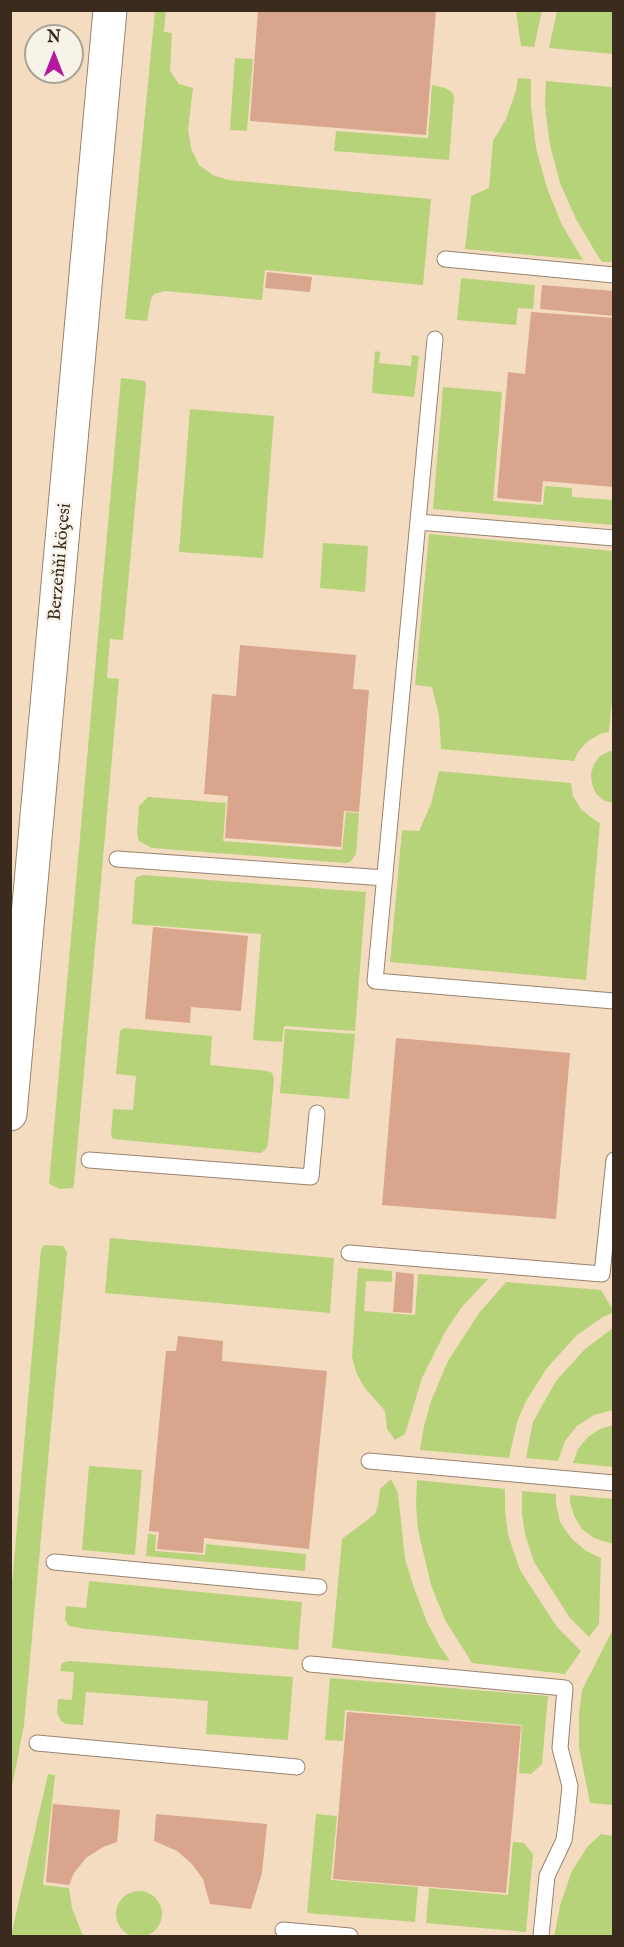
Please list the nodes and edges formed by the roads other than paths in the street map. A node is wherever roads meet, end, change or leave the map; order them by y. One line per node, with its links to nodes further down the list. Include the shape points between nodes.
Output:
1 (110, 10): 11 (street, Berzeňňi köçesi)
2 (445, 259): 3 (lane)
3 (614, 275)
4 (435, 339): 5 (lane)
5 (418, 522): 6 (lane); 8 (lane)
6 (614, 538)
7 (117, 859): 8 (lane)
8 (385, 878): 9 (lane, via 375,981)
9 (614, 1001)
10 (317, 1113): 12 (lane, via 311,1178)
11 (10, 1114)
12 (89, 1160)
13 (614, 1160): 14 (lane, via 602,1274)
14 (349, 1253)
15 (369, 1461): 16 (lane)
16 (614, 1483)
17 (54, 1562): 18 (lane)
18 (319, 1587)
19 (310, 1664): 24 (lane, via 565,1688 560,1748 570,1786 564,1840 547,1876)
20 (37, 1743): 21 (lane)
21 (297, 1767)
22 (283, 1930): 23 (lane)
23 (350, 1936)
24 (541, 1936)

